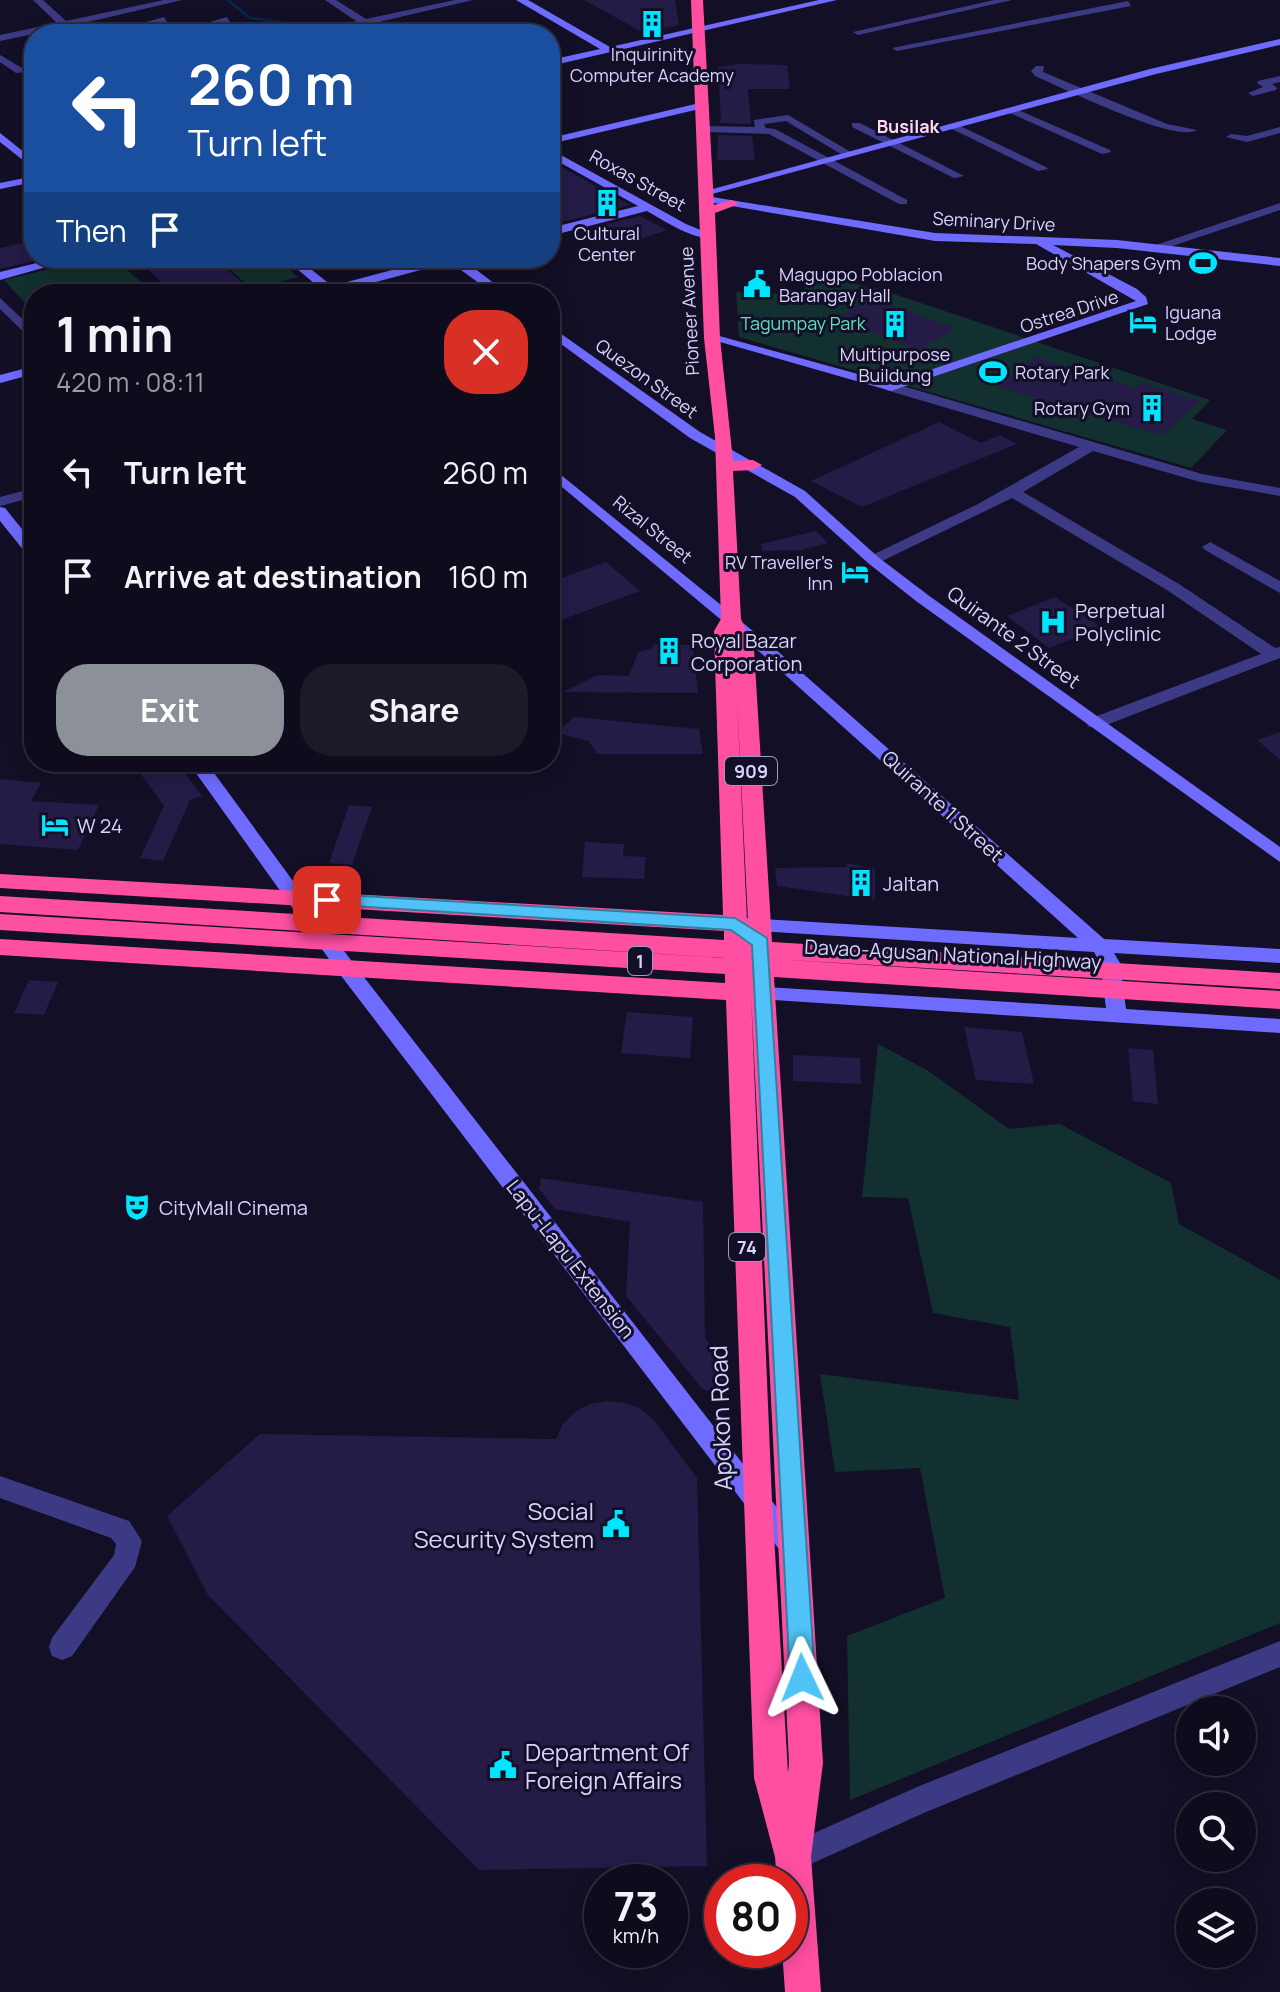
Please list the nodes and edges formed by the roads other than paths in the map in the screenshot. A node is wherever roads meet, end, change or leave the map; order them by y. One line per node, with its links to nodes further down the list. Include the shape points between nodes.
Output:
1 (38, 0): 18 (street)
2 (177, 0): 13 (street)
3 (330, 0): 16 (street)
4 (424, 0): 12 (street)
5 (468, 0): 12 (street)
6 (521, 0): 30 (street)
7 (697, 0): 24 (highway, Pioneer Avenue / 909)
8 (832, 0): 24 (street)
9 (1007, 0): 10 (street)
10 (991, 1): 17 (street); 26 (street)
11 (1128, 4): 17 (street)
12 (436, 7): 16 (street)
13 (141, 8): 14 (street); 18 (street)
14 (164, 20): 19 (street); 20 (street)
15 (227, 20): 21 (street)
16 (364, 22): 22 (street)
17 (1038, 22): 23 (street); 29 (street)
18 (60, 24)
19 (147, 24)
20 (172, 24)
21 (212, 24)
22 (355, 24)
23 (1051, 27)
24 (698, 29): 30 (street); 38 (highway, Pioneer Avenue / 909)
25 (24, 32): 27 (street)
26 (858, 32)
27 (0, 38)
28 (1280, 42): 36 (street)
29 (897, 48)
30 (609, 50): 32 (street)
31 (0, 58): 34 (street)
32 (560, 61)
33 (1040, 68): 36 (street, via 1039,74)
34 (24, 70)
35 (1277, 85): 37 (street)
36 (1078, 91): 39 (street); 40 (street)
37 (1253, 93)
38 (704, 105): 43 (highway, Pioneer Avenue / 909); 50 (street)
39 (1014, 111): 42 (street); 52 (street)
40 (1131, 113): 45 (street, via 1173,130); 47 (street, via 1112,119)
41 (856, 125): 51 (street)
42 (956, 127): 51 (street); 57 (street)
43 (705, 129): 44 (street); 61 (highway, Pioneer Avenue / 909)
44 (761, 129): 53 (street, via 761,121 788,118); 56 (street)
45 (1192, 130)
46 (1280, 130): 49 (street, via 1247,139)
47 (1143, 132)
48 (0, 136): 54 (street)
49 (1231, 137)
50 (560, 139)
51 (891, 143): 53 (street); 58 (street)
52 (1106, 152)
53 (848, 154): 56 (street)
54 (24, 157)
55 (560, 158): 65 (street, Roxas Street)
56 (823, 161): 61 (street); 62 (street)
57 (1042, 169)
58 (958, 176)
59 (24, 181): 60 (street)
60 (0, 186)
61 (708, 201): 63 (highway); 67 (highway, Pioneer Avenue / 909)
62 (903, 202)
63 (732, 204): 68 (street, Seminary Drive, via 913,234)
64 (1280, 206): 69 (street)
65 (648, 207): 66 (street); 67 (street, Roxas Street)
66 (560, 229)
67 (709, 236): 81 (highway, Pioneer Avenue / 909)
68 (1039, 242): 69 (street, Seminary Drive); 85 (street, Ostrea Drive, via 1133,292 1142,304)
69 (1156, 247): 70 (street, Seminary Drive)
70 (1280, 262)
71 (32, 268): 75 (street)
72 (301, 268): 76 (street)
73 (416, 268): 77 (street)
74 (466, 268): 78 (street)
75 (0, 276)
76 (317, 284)
77 (359, 284)
78 (488, 284)
79 (0, 302): 80 (street)
80 (24, 327)
81 (712, 338): 85 (street); 87 (highway, Pioneer Avenue / 909)
82 (560, 344): 87 (street, Quezon Street)
83 (24, 373): 84 (street)
84 (0, 379)
85 (891, 387): 86 (street)
86 (1089, 447): 90 (street, via 1228,485); 91 (street)
87 (724, 459): 88 (highway); 99 (highway, Pioneer Avenue / 909)
88 (753, 465): 97 (street, Quirante 2 Street, via 800,494)
89 (560, 478): 99 (street, Rizal Street)
90 (1280, 492)
91 (1014, 493): 97 (street); 100 (street)
92 (24, 495): 93 (street)
93 (0, 502)
94 (0, 511): 95 (street)
95 (24, 541)
96 (1210, 547): 98 (street)
97 (873, 560): 101 (street, Quirante 2 Street)
98 (1280, 588)
99 (731, 619): 108 (highway, Pioneer Avenue / 909, via 724,631); 109 (highway, Pioneer Avenue / 909, via 744,649); 112 (street, Quirante 1 Street)
100 (1276, 653): 101 (street)
101 (1095, 723): 103 (street, Quirante 2 Street)
102 (204, 772): 105 (street, Lapu-Lapu Extension)
103 (1280, 856)
104 (0, 881): 105 (highway, 1)
105 (296, 898): 108 (highway, 1); 113 (street, Lapu-Lapu Extension)
106 (0, 904): 114 (highway, Davao-Agusan National Highway / 1)
107 (0, 922): 116 (highway, Davao-Agusan National Highway / 1)
108 (735, 932): 109 (highway, Davao-Agusan National Highway); 115 (highway, Pioneer Avenue / 74)
109 (760, 934): 112 (highway, Davao-Agusan National Highway); 115 (highway, Pioneer Avenue / 74)
110 (0, 947): 113 (highway, Davao-Agusan National Highway / 1)
111 (1280, 956): 112 (street)
112 (1112, 958): 117 (street)
113 (346, 968): 115 (highway, Davao-Agusan National Highway / 1); 120 (street, Lapu-Lapu Extension)
114 (1280, 981)
115 (750, 984): 117 (highway, Davao-Agusan National Highway / 1); 120 (highway, Apokon Road / 74); 121 (highway, Apokon Road / 74)
116 (1280, 1000)
117 (1121, 1004): 118 (street)
118 (1280, 1026)
119 (0, 1487): 122 (street, via 120,1529 129,1541 126,1559)
120 (757, 1501): 121 (street, Lapu-Lapu Extension); 124 (highway, Apokon Road / 74, via 771,1778)
121 (795, 1551): 124 (highway, Apokon Road / 74, via 806,1763)
122 (62, 1647)
123 (1280, 1654): 124 (street)
124 (793, 1857): 125 (highway, Apokon Road / 74)
125 (803, 1992)

